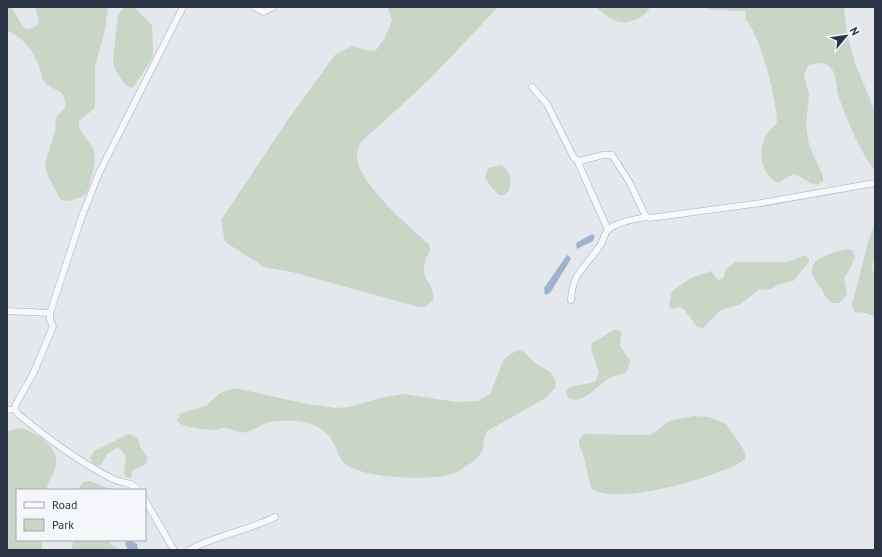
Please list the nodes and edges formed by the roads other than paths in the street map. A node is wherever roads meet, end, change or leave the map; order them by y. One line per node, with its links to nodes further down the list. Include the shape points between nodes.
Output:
1 (183, 7): 11 (street, via 99,173)
2 (254, 7): 3 (street, via 264,12)
3 (273, 7)
4 (532, 87): 5 (street, via 547,104 567,146)
5 (577, 160): 7 (street, via 612,155 630,183); 8 (street)
6 (875, 183): 7 (street, via 666,217)
7 (646, 217): 8 (street)
8 (608, 230): 9 (street, via 598,249 577,274)
9 (571, 300)
10 (7, 311): 11 (street)
11 (50, 313): 12 (street, via 53,326 48,341)
12 (15, 409): 13 (street); 14 (street, via 38,430 81,460)
13 (7, 410)
14 (137, 489)
15 (146, 502): 17 (street)
16 (275, 517): 18 (street, via 204,542)
17 (174, 550)
18 (189, 550)

